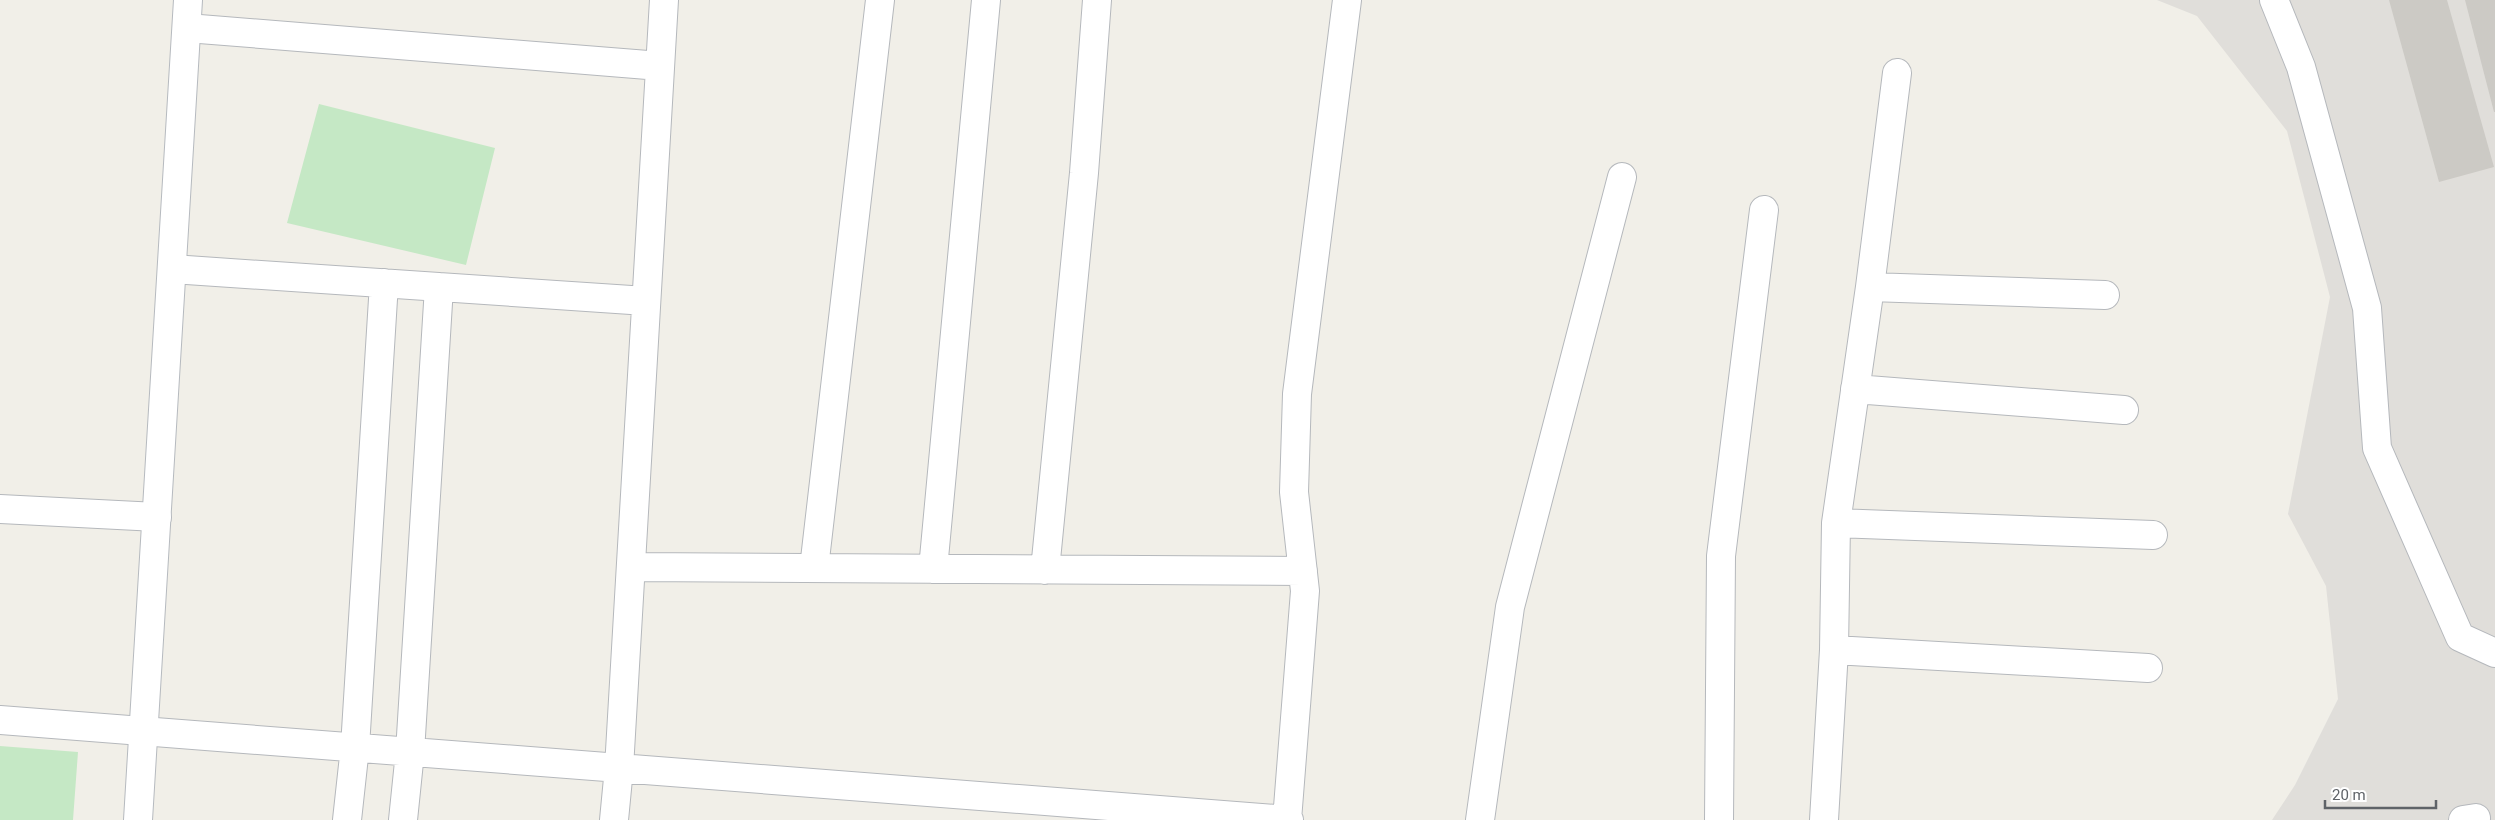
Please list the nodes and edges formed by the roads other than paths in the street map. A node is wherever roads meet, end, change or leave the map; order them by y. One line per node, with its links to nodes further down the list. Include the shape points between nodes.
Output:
1 (188, 0): 8 (street)
2 (664, 0): 9 (street)
3 (880, 0): 26 (street)
4 (986, 0): 27 (street)
5 (1097, 0): 28 (street, via 1084,174)
6 (1346, 0): 29 (street, via 1298,394 1294,492)
7 (2274, 0): 31 (street, via 2301,67 2367,308 2377,448 2460,637)
8 (186, 28): 9 (street); 13 (street)
9 (660, 66): 18 (street)
10 (1896, 73): 16 (street)
11 (1622, 177): 43 (street, via 1510,607)
12 (1764, 210): 44 (street, via 1721,556)
13 (172, 269): 14 (street); 22 (street)
14 (384, 283): 15 (street); 35 (street)
15 (439, 287): 18 (street); 36 (street)
16 (1870, 287): 17 (street); 19 (street)
17 (2105, 295)
18 (646, 301): 25 (street)
19 (1855, 389): 20 (street); 23 (street)
20 (2124, 410)
21 (0, 509): 22 (street)
22 (157, 517): 34 (street)
23 (1836, 522): 24 (street); 30 (street)
24 (2153, 535)
25 (631, 567): 26 (street); 37 (street)
26 (814, 568): 27 (street)
27 (933, 569): 28 (street)
28 (1045, 570): 29 (street)
29 (1303, 572): 42 (street, via 1305,591)
30 (1834, 650): 32 (street); 45 (street)
31 (2495, 653)
32 (2148, 668)
33 (0, 720): 34 (street)
34 (144, 731): 35 (street); 38 (street)
35 (355, 747): 36 (street); 39 (street)
36 (410, 752): 37 (street); 40 (street)
37 (619, 768): 41 (street); 42 (street)
38 (138, 820)
39 (347, 820)
40 (403, 820)
41 (614, 820)
42 (1288, 820)
43 (1480, 820)
44 (1719, 820)
45 (1824, 820)

